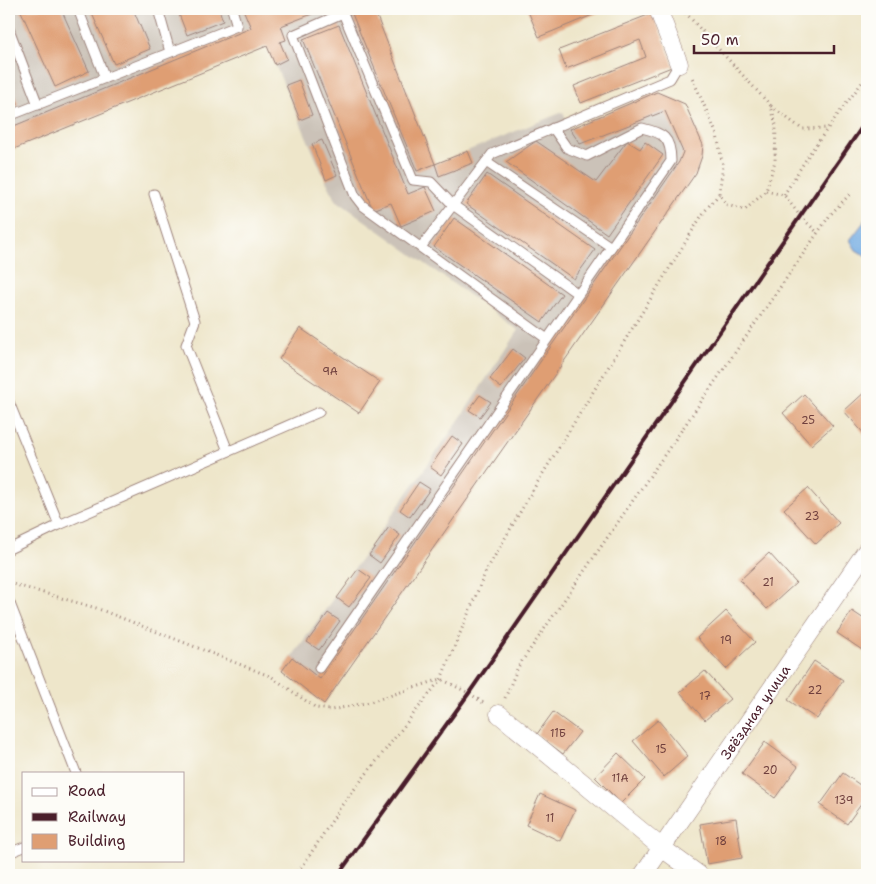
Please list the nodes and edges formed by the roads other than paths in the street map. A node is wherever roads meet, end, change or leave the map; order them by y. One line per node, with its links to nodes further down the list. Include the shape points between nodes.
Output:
1 (78, 9): 8 (lane)
2 (158, 9): 6 (lane)
3 (232, 9): 6 (lane, via 237,26)
4 (658, 9): 7 (street)
5 (9, 29): 9 (lane)
6 (170, 52): 8 (lane)
7 (679, 64): 11 (lane, via 670,79)
8 (105, 78): 9 (lane)
9 (38, 105): 10 (lane)
10 (9, 116)
11 (553, 128): 12 (lane, via 492,154); 16 (lane, via 567,148 587,156 642,128 659,132 671,147 672,161)
12 (486, 162): 14 (lane); 16 (lane)
13 (154, 194): 21 (lane, via 195,321 186,345)
14 (453, 205): 15 (lane); 15 (lane, via 431,182 413,180 343,13 293,35 355,196 362,205); 17 (lane)
15 (421, 247): 18 (lane)
16 (611, 247): 17 (lane)
17 (578, 294): 18 (lane)
18 (547, 339): 26 (lane)
19 (9, 402): 22 (lane)
20 (318, 412): 21 (lane)
21 (228, 451): 22 (lane)
22 (59, 525): 23 (lane)
23 (9, 549)
24 (867, 550): 30 (street, Звёздная улица)
25 (9, 600): 28 (lane)
26 (319, 668)
27 (499, 714): 30 (street)
28 (76, 772)
29 (22, 847): 31 (lane)
30 (662, 848): 32 (street, Звёздная улица); 33 (street)
31 (9, 853)
32 (643, 875)
33 (699, 875)

